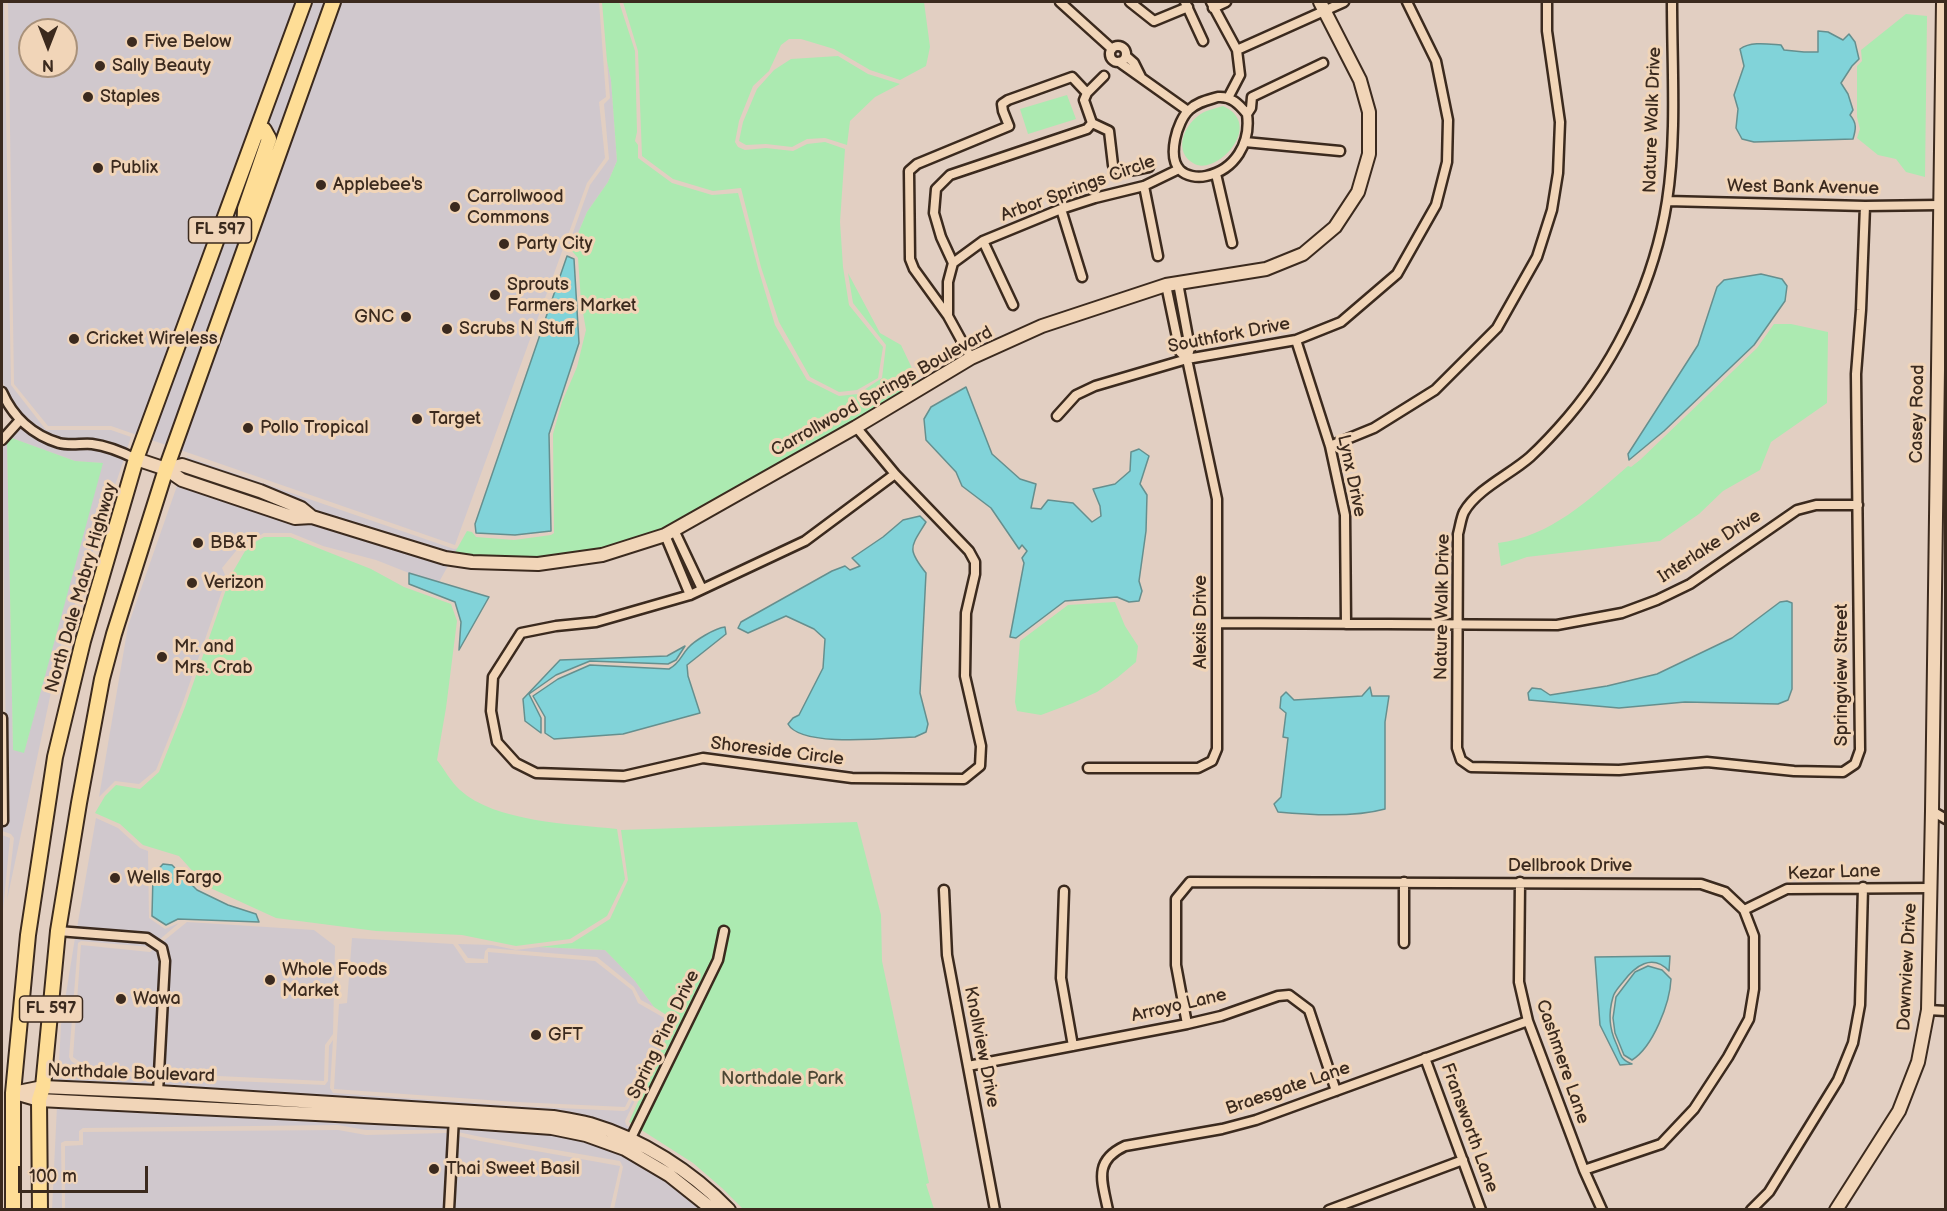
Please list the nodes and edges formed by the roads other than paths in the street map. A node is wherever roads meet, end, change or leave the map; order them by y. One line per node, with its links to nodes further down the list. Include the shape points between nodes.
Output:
1 (304, 2): 27 (main road, North Dale Mabry Highway / FL 597)
2 (333, 2): 40 (main road, FL 597)
3 (1060, 2): 15 (street)
4 (1130, 2): 11 (street, via 1154,21)
5 (1226, 2): 12 (street)
6 (1344, 2): 13 (street)
7 (1407, 2): 47 (street, Southfork Drive, via 1436,62 1448,120 1447,162 1436,205 1397,274 1341,322)
8 (1547, 2): 55 (street, via 1547,31 1560,122 1558,173 1552,210 1537,257 1497,328 1435,390 1374,428)
9 (1672, 2): 34 (street, Nature Walk Drive, via 1672,145)
10 (1943, 2): 35 (street, Casey Road)
11 (1186, 4): 14 (street)
12 (1212, 5): 16 (street)
13 (1321, 5): 16 (street); 44 (street, Carrollwood Springs Boulevard, via 1360,80 1369,112 1369,154 1358,192 1335,227 1303,254 1266,269)
14 (1203, 41)
15 (1112, 49): 17 (street, via 1122,47); 18 (street, via 1110,57)
16 (1237, 50): 23 (street, via 1240,75)
17 (1126, 56): 18 (street); 21 (street)
18 (1119, 62): 21 (street)
19 (1323, 63): 25 (street, via 1252,97)
20 (1104, 76): 22 (street)
21 (1143, 80): 24 (street)
22 (1087, 93): 26 (street, via 1084,100); 46 (street, via 1072,77 1008,100 1002,105 1009,126 917,164 909,171 910,259)
23 (1228, 98): 24 (street, via 1202,101); 25 (street)
24 (1188, 111): 31 (street, via 1175,138 1174,156)
25 (1247, 114): 28 (street)
26 (1089, 126): 30 (street, via 1109,131 1116,170); 42 (street, via 950,175 936,189 934,213)
27 (258, 128): 40 (main road, via 269,139 245,209); 56 (main road, North Dale Mabry Highway / FL 597)
28 (1245, 142): 29 (street); 32 (street, via 1228,167)
29 (1340, 151)
30 (1149, 167)
31 (1179, 169): 32 (street, via 1199,178); 33 (street, Arbor Springs Circle)
32 (1216, 174): 39 (street)
33 (1144, 186): 37 (street, Arbor Springs Circle); 41 (street)
34 (1667, 201): 36 (street, West Bank Avenue); 65 (street, Nature Walk Drive, via 1654,258 1605,365 1568,416 1530,457 1475,498 1464,513 1458,534)
35 (1939, 205): 36 (street, West Bank Avenue); 69 (street, Casey Road)
36 (1865, 206): 59 (street, Springview Street, via 1856,374)
37 (1061, 209): 38 (street, Arbor Springs Circle); 43 (street)
38 (983, 241): 42 (street, Arbor Springs Circle); 45 (street)
39 (1232, 243)
40 (244, 252): 57 (main road, FL 597)
41 (1158, 256)
42 (953, 263): 46 (street, via 948,282)
43 (1082, 277)
44 (1172, 284): 48 (street, Carrollwood Springs Boulevard, via 1042,326); 49 (street, Alexis Drive, via 1180,352)
45 (1012, 305)
46 (949, 317): 48 (street)
47 (1296, 340): 49 (street, Southfork Drive); 55 (street, Lynx Drive)
48 (971, 358): 53 (street, Carrollwood Springs Boulevard)
49 (1187, 359): 51 (street, Southfork Drive, via 1095,386 1076,395); 63 (street, Alexis Drive, via 1217,499)
50 (2, 392): 52 (street, via 8,407)
51 (1057, 416)
52 (20, 420): 54 (street); 56 (street, via 39,435 61,444 116,449)
53 (856, 427): 58 (street, Shoreside Circle); 60 (street, Carrollwood Springs Boulevard)
54 (2, 440)
55 (1330, 446): 64 (street, Lynx Drive, via 1346,515)
56 (136, 459): 57 (street, Carrollwood Springs Boulevard); 90 (main road, North Dale Mabry Highway / FL 597, via 83,641 55,757)
57 (166, 469): 60 (street, Carrollwood Springs Boulevard, via 183,465 302,508 312,517 445,558 472,562 538,564 603,555); 79 (main road, FL 597, via 102,679)
58 (895, 474): 61 (street, Shoreside Circle, via 805,541); 62 (street, Shoreside Circle, via 975,562 966,614 965,676 981,746 980,766 964,779 852,778 703,758 624,776 536,773 516,763 497,742 491,711 493,677 521,633 596,622)
59 (1858, 505): 65 (street, Interlake Drive, via 1816,505 1797,510 1690,584 1622,613 1557,625); 66 (street, Springview Street, via 1860,750 1855,764 1843,772 1707,762 1619,770 1471,767 1461,760 1457,748)
60 (669, 532): 61 (street); 62 (street)
61 (702, 589): 62 (street, Shoreside Circle)
62 (690, 595)
63 (1218, 623): 64 (street, Interlake Drive); 68 (street, Alexis Drive, via 1217,749 1212,761 1198,768)
64 (1346, 624): 65 (street, Interlake Drive)
65 (1458, 625): 66 (street, Nature Walk Drive)
66 (1457, 708)
67 (2, 718): 71 (street)
68 (1088, 768)
69 (1932, 811): 70 (street); 75 (street, Dawnview Drive)
70 (1946, 819)
71 (3, 820)
72 (1404, 882): 73 (street, Dellbrook Drive); 81 (street); 85 (street, Dellbrook Drive, via 1190,882 1176,899 1176,965)
73 (1520, 882): 78 (street, Dellbrook Drive, via 1701,884 1725,892); 84 (street, Cashmere Lane, via 1519,981)
74 (1863, 887): 75 (street, Kezar Lane); 78 (street, Kezar Lane, via 1787,889); 112 (street, via 1860,1005 1852,1043 1838,1080 1769,1192)
75 (1931, 888): 82 (street, Dawnview Drive)
76 (944, 890): 88 (street, Knollview Drive, via 946,955)
77 (1064, 891): 86 (street, via 1061,978)
78 (1744, 910): 101 (street, via 1754,936 1754,989 1749,1019 1728,1057 1694,1109 1661,1144)
79 (58, 931): 91 (street, via 147,938 162,948 165,961); 92 (main road, FL 597)
80 (724, 931): 99 (street, Spring Pine Drive, via 718,960)
81 (1404, 942)
82 (1928, 1010): 83 (street); 113 (street, Dawnview Drive, via 1918,1062 1899,1111)
83 (1946, 1011)
84 (1528, 1021): 87 (street, Braesgate Lane); 101 (street, Cashmere Lane)
85 (1187, 1024): 86 (street, Arroyo Lane); 89 (street, Arroyo Lane, via 1289,995 1309,1010)
86 (1073, 1046): 88 (street, Arroyo Lane)
87 (1425, 1058): 89 (street, Braesgate Lane); 100 (street, Fransworth Lane)
88 (968, 1066): 107 (street, Knollview Drive)
89 (1336, 1091): 108 (street, Braesgate Lane, via 1256,1120 1125,1146 1112,1152 1101,1174)
90 (7, 1092): 92 (street, Northdale Boulevard); 102 (main road, North Dale Mabry Highway / FL 597)
91 (158, 1092): 92 (street, Northdale Boulevard); 93 (street, Northdale Boulevard); 95 (street)
92 (41, 1094): 95 (street, Northdale Boulevard); 103 (main road, FL 597)
93 (229, 1096): 94 (street, Northdale Boulevard); 96 (street, via 167,1101)
94 (312, 1101): 97 (street); 98 (street, Northdale Boulevard)
95 (97, 1104): 96 (street, Northdale Boulevard)
96 (157, 1107): 97 (street, Northdale Boulevard)
97 (311, 1114): 98 (street, Northdale Boulevard)
98 (454, 1116): 99 (street, Northdale Boulevard, via 552,1128); 104 (street)
99 (628, 1144): 105 (street, Northdale Boulevard); 106 (street, Northdale Boulevard, via 675,1165)
100 (1463, 1160): 109 (street); 110 (street, Fransworth Lane)
101 (1584, 1170): 111 (street, Cashmere Lane)
102 (13, 1209)
103 (40, 1209)
104 (449, 1209)
105 (713, 1209)
106 (729, 1209)
107 (995, 1209)
108 (1108, 1209)
109 (1329, 1209)
110 (1481, 1209)
111 (1602, 1209)
112 (1751, 1209)
113 (1836, 1209)

